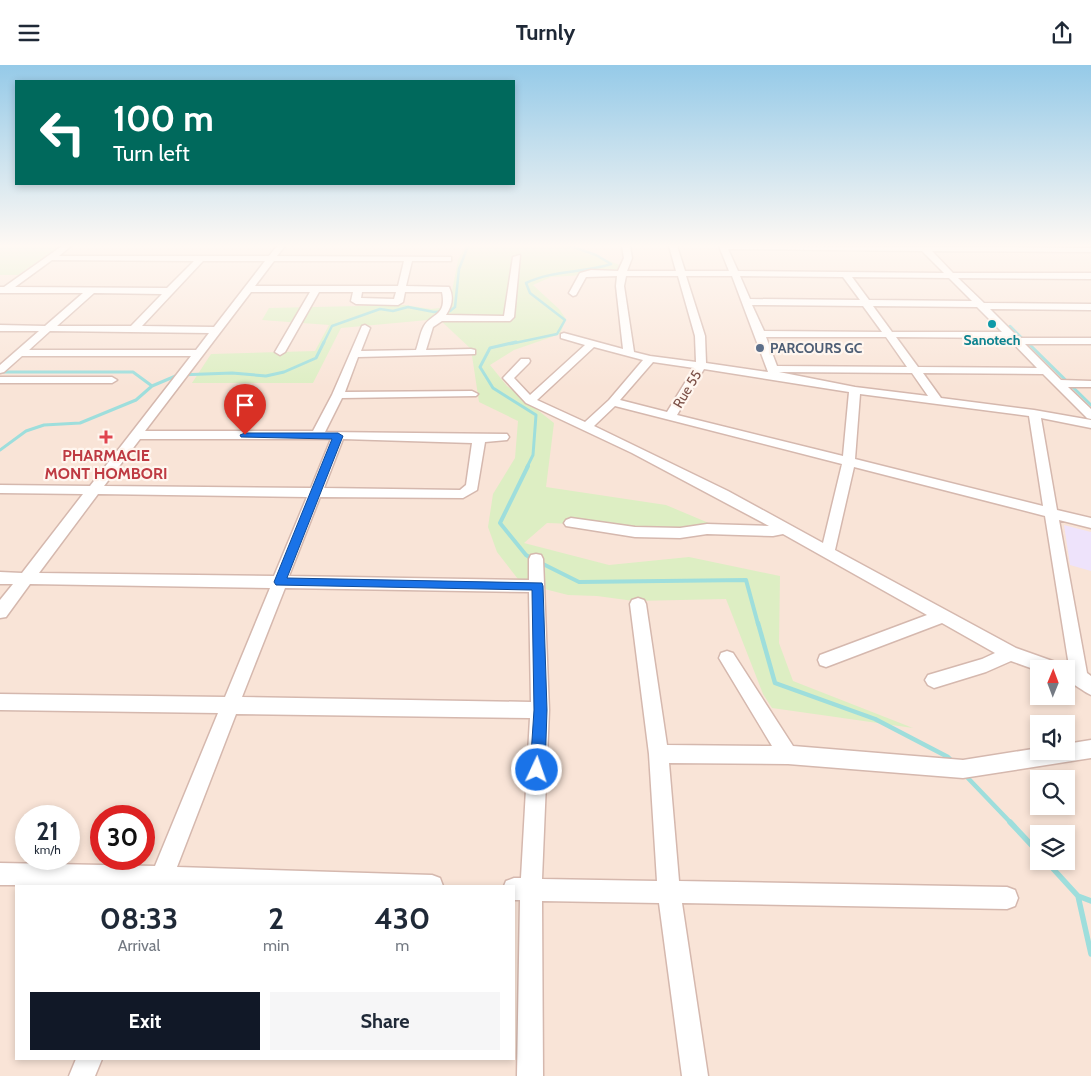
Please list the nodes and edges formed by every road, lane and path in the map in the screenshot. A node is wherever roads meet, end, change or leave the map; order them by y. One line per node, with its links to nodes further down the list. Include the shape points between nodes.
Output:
1 (88, 293): 21 (street)
2 (168, 293): 22 (street)
3 (246, 293): 23 (street)
4 (314, 293): 30 (street)
5 (357, 293): 6 (street, via 355,300 358,302 398,302)
6 (401, 293)
7 (448, 293): 18 (street, via 446,308)
8 (512, 293): 18 (street, via 507,319)
9 (621, 293): 35 (street)
10 (687, 293): 39 (street, Rue 55, via 700,336)
11 (743, 293): 14 (street)
12 (860, 293): 15 (street)
13 (969, 293): 16 (street)
14 (746, 301): 15 (street); 24 (street)
15 (867, 303): 16 (street); 25 (street)
16 (981, 305): 17 (street); 27 (street)
17 (1091, 307)
18 (440, 318): 34 (street, via 429,326)
19 (0, 328): 21 (street)
20 (365, 328): 36 (street)
21 (47, 329): 22 (street); 32 (street)
22 (134, 329): 23 (street)
23 (217, 330): 33 (street)
24 (760, 333): 25 (street); 42 (street)
25 (891, 335): 27 (street); 40 (street)
26 (564, 336): 29 (street)
27 (1014, 338): 28 (street); 41 (street)
28 (1091, 341)
29 (592, 344): 35 (street); 51 (street)
30 (280, 352)
31 (471, 352): 34 (street)
32 (20, 353): 33 (street); 43 (street)
33 (200, 353): 58 (street)
34 (420, 353): 36 (street)
35 (629, 353): 37 (street)
36 (356, 354): 49 (street)
37 (650, 359): 39 (street); 52 (street)
38 (525, 361): 51 (street, via 508,378)
39 (701, 366): 42 (street); 54 (street, Rue 55)
40 (917, 371): 41 (street); 42 (street); 50 (street)
41 (1046, 371): 45 (street)
42 (774, 373): 47 (street)
43 (1, 378): 44 (street)
44 (112, 380)
45 (1059, 383): 46 (street); 55 (street)
46 (1091, 384)
47 (855, 390): 50 (street); 63 (street)
48 (472, 394): 49 (street)
49 (338, 395): 59 (street)
50 (936, 399): 53 (street)
51 (530, 401): 57 (street)
52 (613, 403): 54 (street); 57 (street)
53 (1034, 413): 56 (street); 67 (street)
54 (671, 416): 63 (street)
55 (1091, 416)
56 (1091, 424)
57 (586, 427): 70 (street)
58 (136, 435): 59 (street); 65 (street)
59 (317, 435): 60 (street)
60 (338, 436): 62 (street); 66 (street)
61 (503, 437): 62 (street)
62 (479, 439): 66 (street, via 472,487 463,494)
63 (849, 461): 67 (street); 71 (street)
64 (0, 489): 65 (street)
65 (94, 490): 66 (street); 74 (street)
66 (316, 493): 75 (street)
67 (1052, 513): 69 (street); 84 (street)
68 (572, 523): 70 (street, via 635,532 772,531)
69 (1091, 523)
70 (787, 528): 71 (street)
71 (828, 550): 79 (street)
72 (536, 559): 76 (street)
73 (0, 577): 74 (street)
74 (27, 578): 75 (street); 78 (street)
75 (280, 582): 76 (street); 87 (street)
76 (538, 586): 88 (street)
77 (638, 604): 90 (street)
78 (0, 613)
79 (942, 616): 80 (street); 82 (street)
80 (1010, 653): 83 (street); 85 (street, via 986,665)
81 (727, 658): 91 (street)
82 (826, 660)
83 (1030, 660)
84 (1079, 679)
85 (934, 680)
86 (0, 702): 87 (street)
87 (231, 705): 88 (street); 93 (street)
88 (540, 710): 95 (street)
89 (1091, 749): 91 (street, via 963,769)
90 (659, 754): 91 (street); 96 (street)
91 (788, 755)
92 (0, 874): 93 (street)
93 (160, 881): 94 (street)
94 (378, 885)
95 (522, 889): 96 (street); 100 (street)
96 (669, 891): 97 (street); 101 (street)
97 (1007, 898)
98 (89, 1060): 99 (street)
99 (82, 1076)
100 (530, 1076)
101 (695, 1076)

